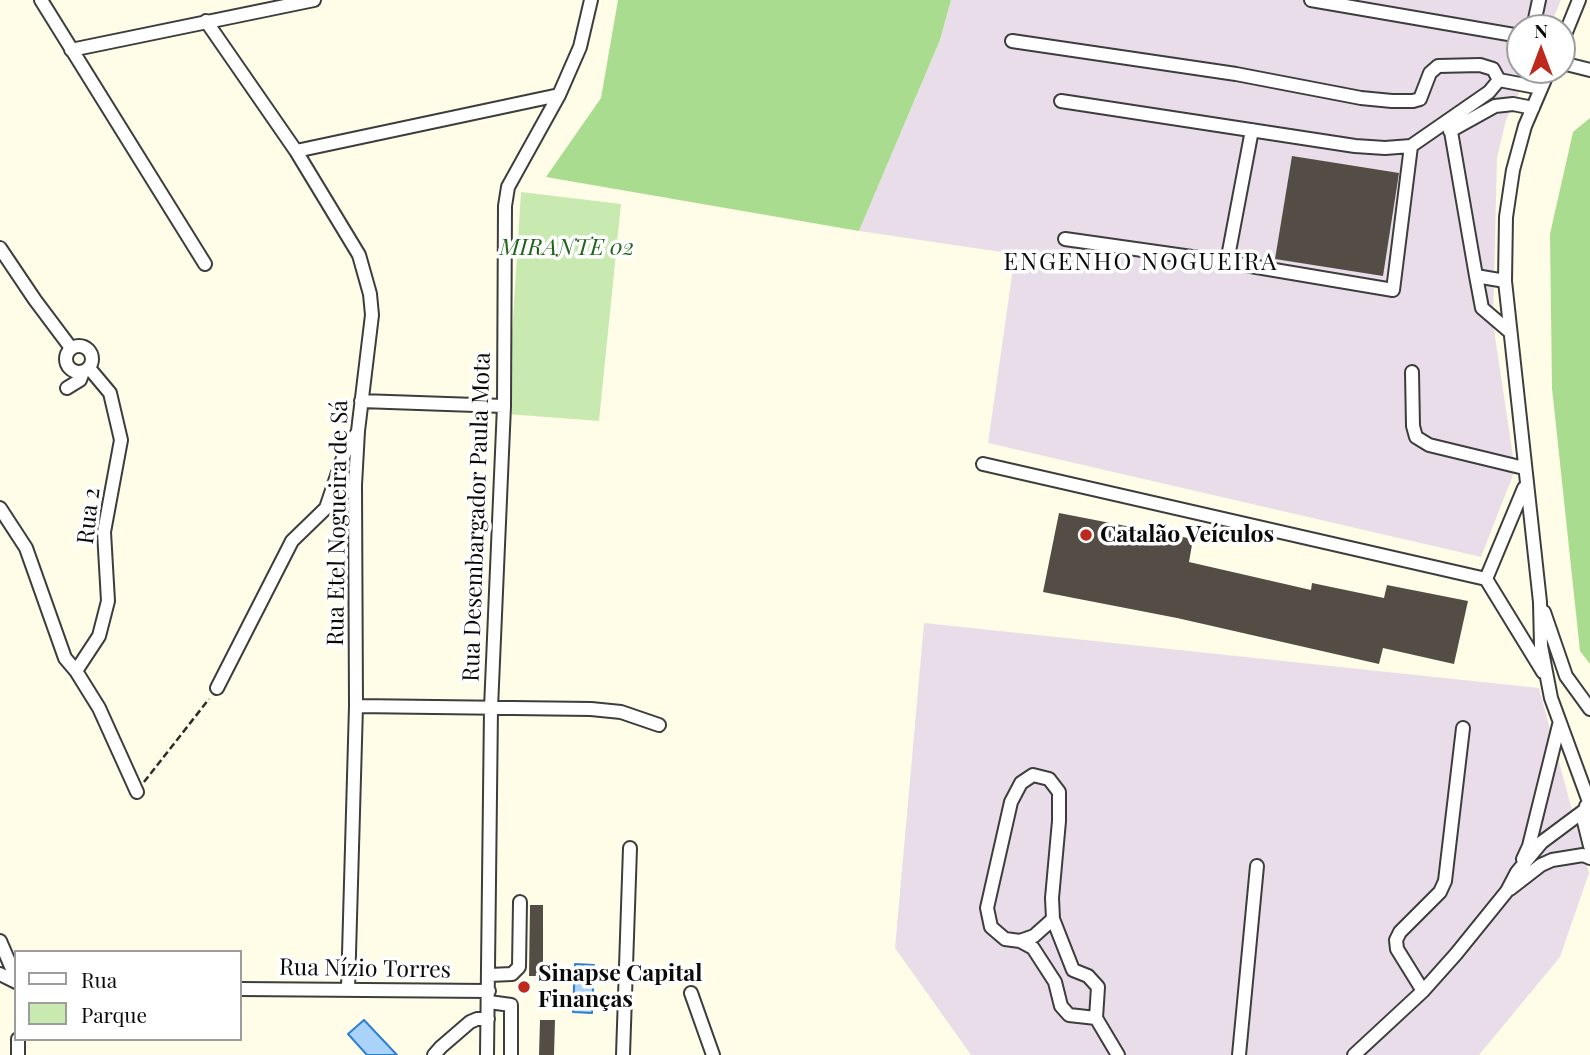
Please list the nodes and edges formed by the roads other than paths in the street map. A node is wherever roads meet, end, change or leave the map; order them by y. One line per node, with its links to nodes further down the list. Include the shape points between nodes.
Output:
1 (41, 0): 8 (street)
2 (314, 0): 5 (street)
3 (591, 0): 12 (street, Rua Desembargador Paula Mota, via 580,47)
4 (1311, 0): 6 (street)
5 (206, 21): 8 (street); 18 (street, Rua Etel Nogueira de Sá)
6 (1506, 34)
7 (1012, 41): 9 (street, via 1392,101 1420,99 1430,72 1438,66 1480,65 1493,69)
8 (71, 50): 22 (street)
9 (1499, 80): 11 (street); 15 (street)
10 (1543, 84): 11 (street)
11 (1541, 88): 14 (street)
12 (559, 95): 18 (street); 31 (street, Rua Desembargador Paula Mota, via 508,187)
13 (1061, 100): 16 (street)
14 (1533, 108): 15 (street, via 1495,106); 24 (street, via 1513,170 1506,217)
15 (1450, 125): 17 (street); 23 (street)
16 (1252, 130): 17 (street, via 1355,146); 21 (street)
17 (1411, 146): 21 (street, via 1393,290)
18 (296, 150): 30 (street, Rua Etel Nogueira de Sá, via 367,276 372,315)
19 (1065, 239): 21 (street)
20 (0, 248): 26 (street)
21 (1227, 262)
22 (205, 264)
23 (1476, 276): 24 (street); 25 (street, via 1482,308)
24 (1505, 281): 25 (street)
25 (1510, 332): 34 (street)
26 (71, 348): 27 (street, via 79,346 90,352 92,360); 27 (street, via 65,359 68,367 75,372)
27 (86, 370): 29 (street); 39 (street, Rua 2, via 110,393 121,440 104,533 108,601 99,636)
28 (1412, 372): 34 (street, via 1416,437 1429,445)
29 (66, 388)
30 (361, 401): 31 (street); 32 (street, Rua Etel Nogueira de Sá)
31 (504, 405): 43 (street, Rua Desembargador Paula Mota)
32 (358, 431): 41 (street, via 346,449 326,508 292,541); 42 (street, Rua Etel Nogueira de Sá)
33 (983, 464): 37 (street)
34 (1524, 468): 35 (street)
35 (1526, 484): 37 (street); 38 (street)
36 (0, 508): 39 (street, via 26,548 65,657)
37 (1486, 579): 40 (street)
38 (1540, 602): 40 (street); 44 (street, via 1566,676)
39 (76, 671): 48 (street, via 99,708)
40 (1547, 678): 45 (street)
41 (218, 688)
42 (356, 706): 43 (street); 67 (street, Rua Etel Nogueira de Sá)
43 (491, 708): 46 (street, via 621,712); 64 (street, Rua Desembargador Paula Mota)
44 (1590, 709)
45 (1560, 724): 49 (street); 56 (street, via 1529,846)
46 (659, 725)
47 (1463, 728): 68 (street, via 1445,881 1396,940)
48 (137, 792)
49 (1588, 802): 50 (street); 51 (street, via 1585,833)
50 (1552, 834): 53 (street, via 1550,847); 56 (street)
51 (1590, 846)
52 (630, 848): 76 (street)
53 (1565, 857): 54 (street); 57 (street, via 1541,865)
54 (1590, 858)
55 (1256, 866): 79 (street)
56 (1517, 872): 57 (street)
57 (1507, 891): 68 (street)
58 (520, 901): 64 (street, via 520,963 509,974)
59 (1053, 919): 61 (street, via 1034,936); 61 (street, via 1059,792 1049,779 1034,775 1021,783 1012,802 987,908 991,927 1005,939); 62 (street)
60 (0, 941): 63 (street)
61 (1020, 941): 65 (street, via 1033,948)
62 (1073, 970): 65 (street); 71 (street, via 1098,987)
63 (14, 975)
64 (489, 975): 70 (street, Rua Desembargador Paula Mota)
65 (1055, 982): 71 (street, via 1061,1006 1069,1015)
66 (242, 989): 67 (street, Rua Nízio Torres)
67 (348, 989): 70 (street, Rua Nízio Torres)
68 (1423, 991): 80 (street)
69 (691, 993): 77 (street)
70 (489, 997): 72 (street, Rua Desembargador Paula Mota); 75 (street, Rua Nízio Torres, via 511,1005)
71 (1096, 1018): 78 (street)
72 (488, 1019): 73 (street, via 477,1019 459,1031); 74 (street, Rua Desembargador Paula Mota)
73 (435, 1055)
74 (486, 1055)
75 (511, 1055)
76 (623, 1055)
77 (713, 1055)
78 (1118, 1055)
79 (1239, 1055)
80 (1354, 1055)

